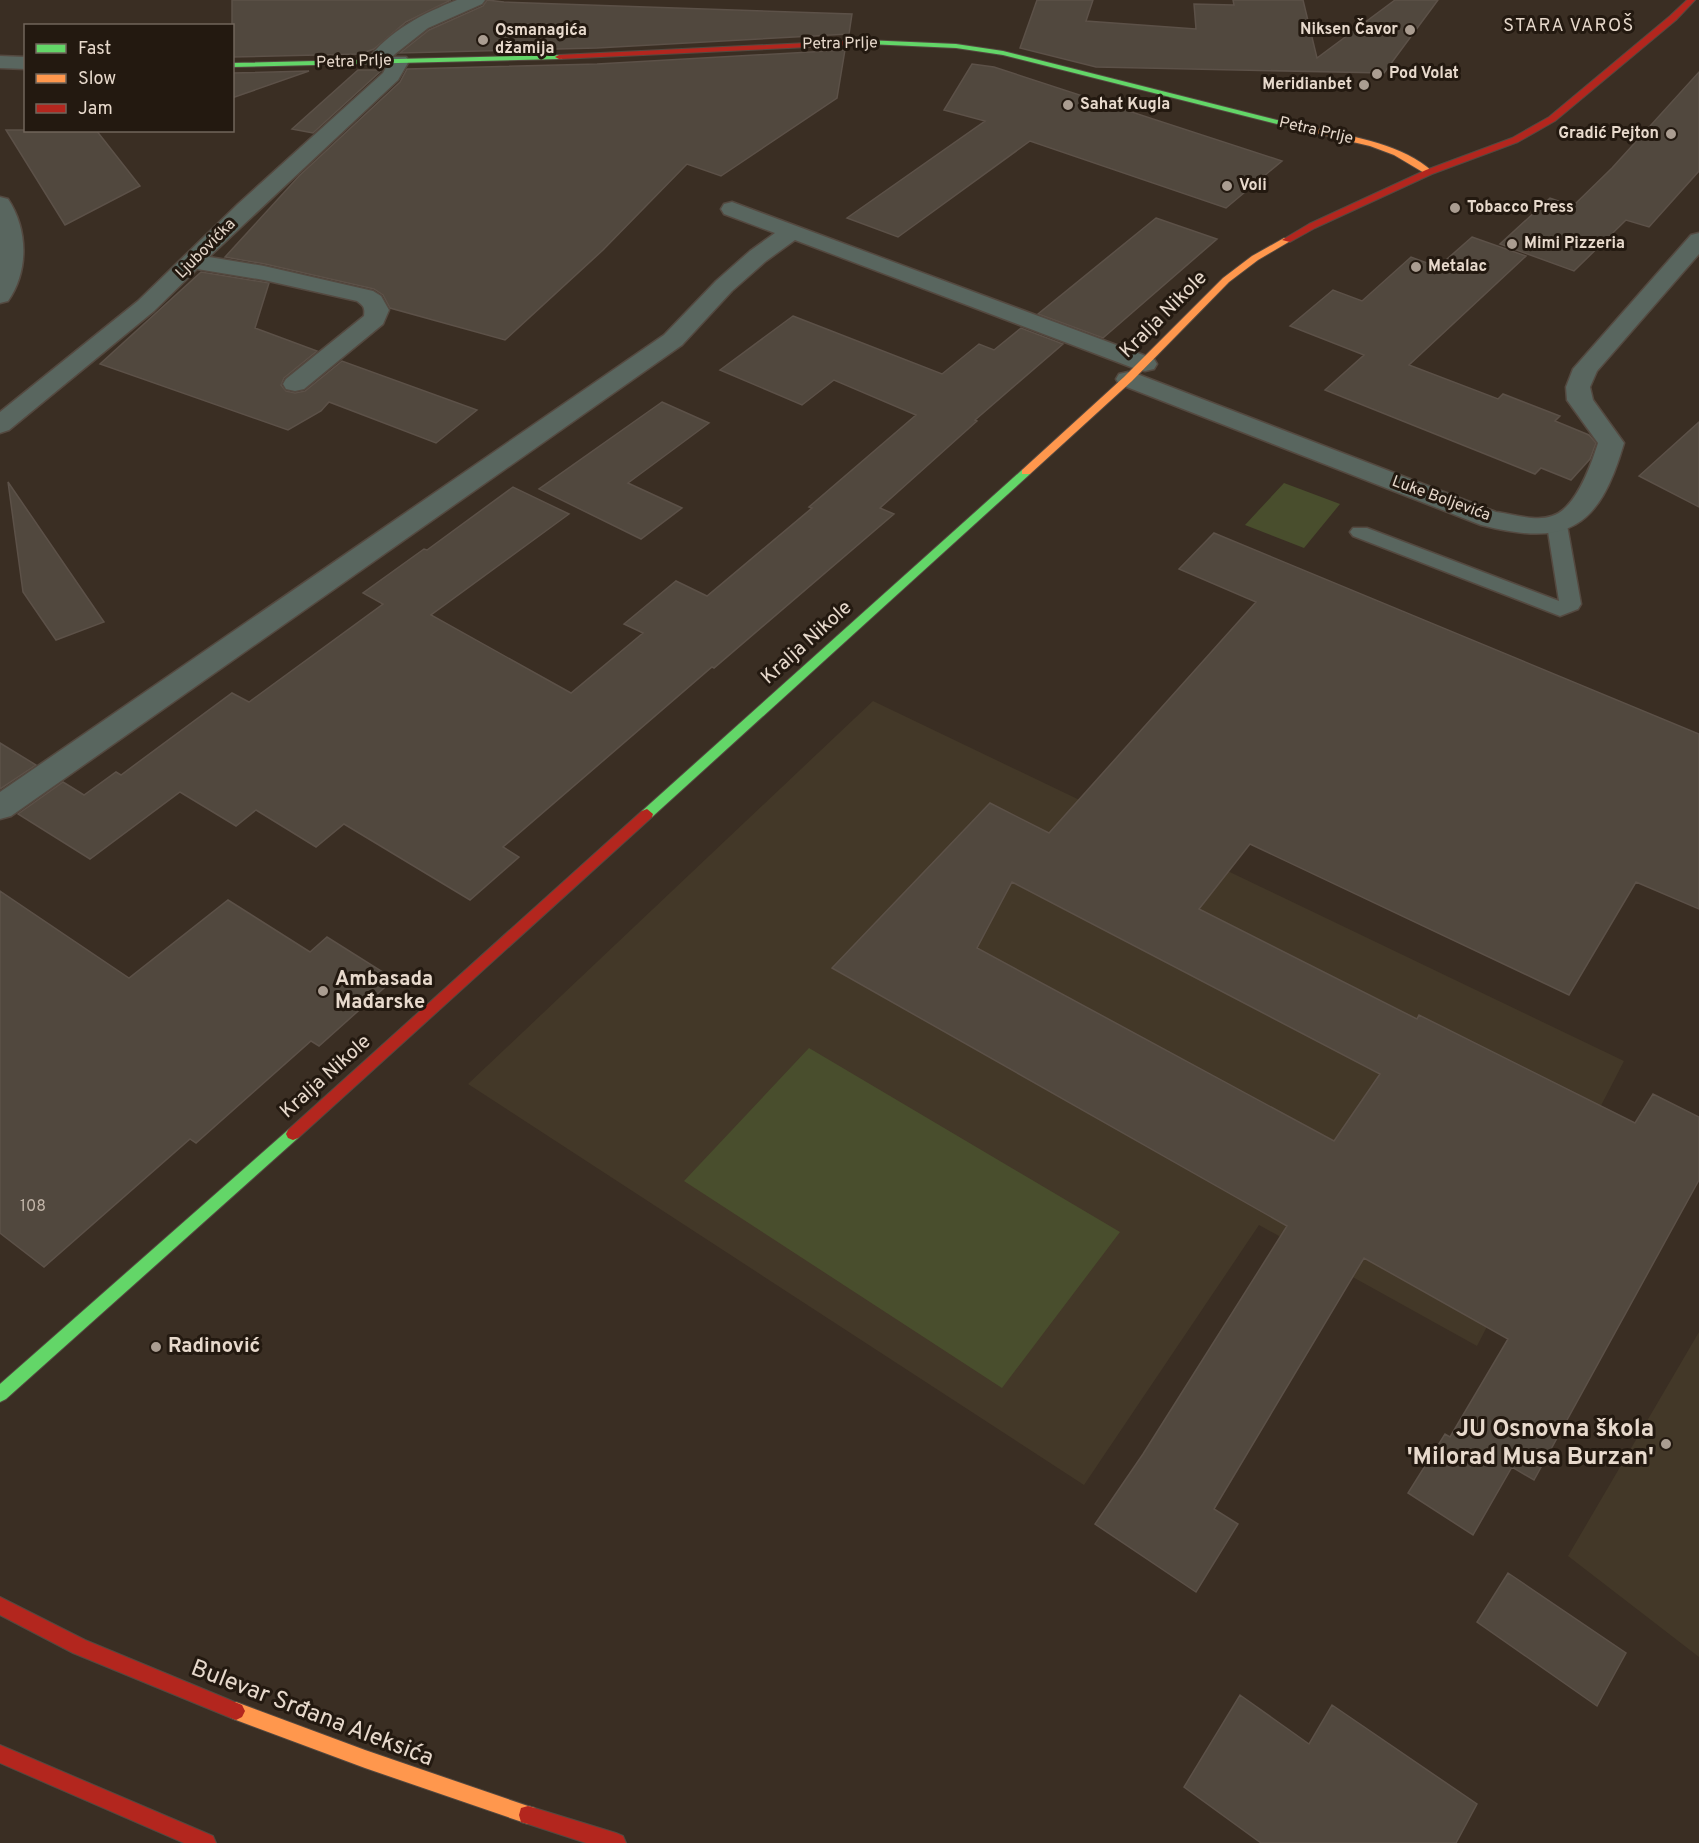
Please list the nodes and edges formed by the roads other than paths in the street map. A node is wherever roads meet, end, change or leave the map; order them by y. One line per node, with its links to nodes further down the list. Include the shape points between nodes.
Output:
1 (475, 0): 5 (street, Ljubovićka, via 403,34)
2 (1691, 0): 3 (street, Kralja Nikole)
3 (1673, 18): 4 (street); 9 (street, Kralja Nikole, via 1552,119 1515,140)
4 (1690, 23)
5 (388, 61): 8 (street, Petra Prlje); 9 (street, Petra Prlje, via 648,54 811,44 953,46 1052,63 1373,144); 14 (street, Ljubovićka, via 391,76)
6 (0, 62): 7 (street)
7 (24, 63)
8 (234, 65)
9 (1429, 172): 16 (street, Kralja Nikole, via 1312,226 1255,258 1226,280)
10 (0, 204): 15 (street, via 9,221 13,244 11,269)
11 (732, 210): 12 (street, Luke Boljevića)
12 (790, 233): 16 (street, Luke Boljevića); 21 (street, via 724,286 673,340)
13 (1699, 240): 19 (street, via 1585,369 1578,387 1580,400 1611,443 1605,465 1575,515)
14 (194, 262): 17 (street, via 286,278 364,296 373,302 377,310 375,319); 18 (street, Ljubovićka)
15 (0, 296)
16 (1136, 371): 19 (street, Luke Boljevića, via 1491,519); 22 (street, Kralja Nikole)
17 (295, 384)
18 (0, 425)
19 (1557, 525): 20 (lane, via 1571,604 1560,609)
20 (1360, 532)
21 (0, 808)
22 (0, 1394)
23 (0, 1606): 26 (street, Bulevar Srđana Aleksića, via 85,1651 249,1716 497,1807)
24 (0, 1754): 25 (street)
25 (206, 1843)
26 (616, 1843)

